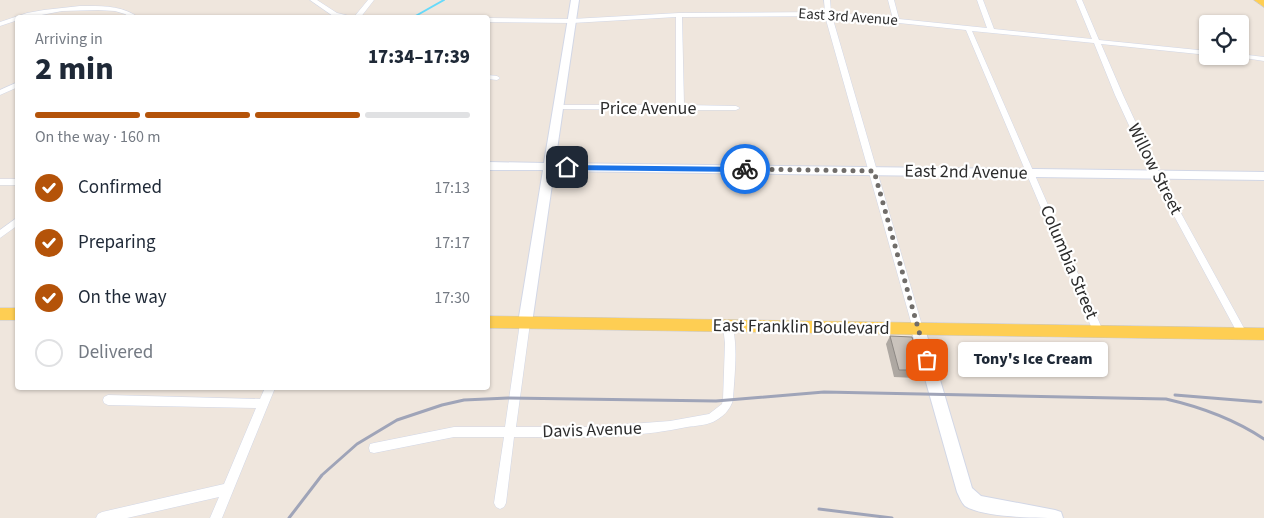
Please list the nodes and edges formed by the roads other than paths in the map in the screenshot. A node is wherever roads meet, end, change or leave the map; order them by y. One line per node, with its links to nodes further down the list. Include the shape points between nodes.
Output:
1 (313, 0): 14 (street)
2 (371, 0): 15 (street)
3 (575, 0): 20 (street)
4 (827, 0): 11 (street)
5 (891, 0): 19 (street)
6 (980, 0): 23 (street)
7 (1079, 0): 24 (street, Willow Street)
8 (1259, 0): 10 (main road)
9 (97, 1): 12 (street, via 59,5); 13 (street, via 120,5)
10 (1264, 4)
11 (828, 14): 16 (street, East 3rd Avenue); 19 (street, East 3rd Avenue); 39 (street)
12 (27, 15)
13 (134, 15)
14 (334, 15)
15 (357, 15)
16 (679, 15): 20 (street, East 3rd Avenue); 36 (street)
17 (15, 19): 21 (street)
18 (490, 20): 20 (street, East 3rd Avenue)
19 (896, 20): 22 (street, East 3rd Avenue)
20 (572, 21): 34 (street)
21 (0, 24)
22 (968, 28): 23 (street, East 3rd Avenue); 40 (street, Columbia Street)
23 (991, 30): 24 (street, East 3rd Avenue)
24 (1096, 41): 25 (street, East 3rd Avenue); 41 (street, Willow Street)
25 (1199, 52)
26 (1249, 57): 27 (street)
27 (1264, 59)
28 (490, 78): 29 (street)
29 (497, 78)
30 (15, 79): 31 (street)
31 (0, 86)
32 (15, 86): 33 (street)
33 (0, 93)
34 (560, 107): 36 (street, Price Avenue); 38 (street)
35 (736, 108): 36 (street, Price Avenue)
36 (680, 109)
37 (490, 166): 38 (street, East 2nd Avenue)
38 (550, 167): 39 (street, East 2nd Avenue); 50 (street)
39 (874, 171): 40 (street, East 2nd Avenue); 52 (street)
40 (1030, 173): 41 (street, East 2nd Avenue); 53 (street, Columbia Street)
41 (1156, 174): 42 (street, East 2nd Avenue); 54 (street, Willow Street)
42 (1264, 176)
43 (0, 182): 44 (street)
44 (15, 182)
45 (15, 222): 46 (street)
46 (0, 235)
47 (0, 314): 48 (main road)
48 (15, 314)
49 (490, 322): 50 (main road, East Franklin Boulevard)
50 (525, 323): 51 (main road, East Franklin Boulevard); 59 (street)
51 (728, 326): 52 (main road, East Franklin Boulevard); 59 (street, Davis Avenue, via 728,400 726,407 712,418 670,426 591,432)
52 (918, 329): 53 (main road, East Franklin Boulevard); 65 (street, via 964,488 971,500)
53 (1098, 331): 54 (main road, East Franklin Boulevard)
54 (1242, 333): 55 (main road, East Franklin Boulevard)
55 (1264, 334)
56 (269, 390): 58 (street)
57 (108, 400): 58 (street)
58 (263, 404): 61 (street)
59 (509, 433): 60 (street, Davis Avenue, via 454,432); 62 (street)
60 (374, 448)
61 (228, 489): 63 (street); 64 (street)
62 (500, 503)
63 (102, 518)
64 (216, 518)
65 (1055, 518)

